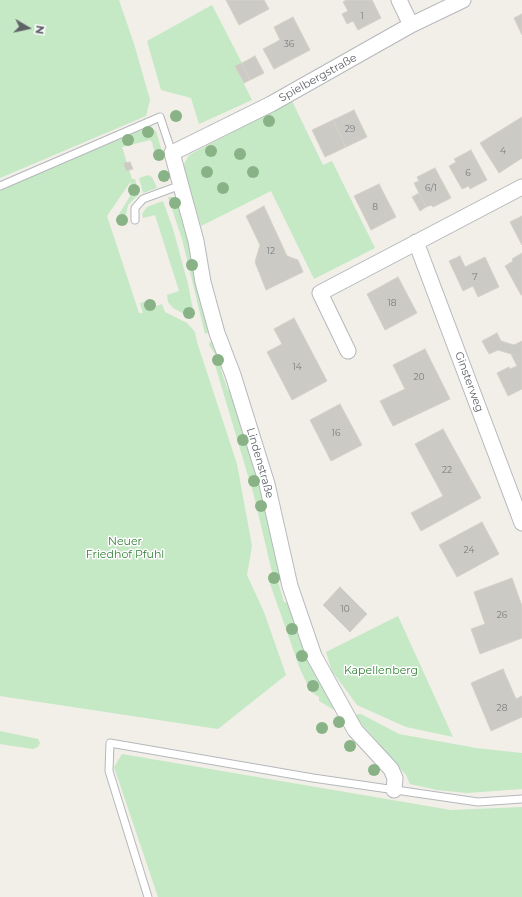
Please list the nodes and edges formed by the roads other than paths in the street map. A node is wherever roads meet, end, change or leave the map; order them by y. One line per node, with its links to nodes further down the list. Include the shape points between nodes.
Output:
1 (399, 0): 3 (street)
2 (463, 0): 3 (street, Spielbergstraße)
3 (411, 25): 4 (street, Spielbergstraße, via 271,104)
4 (172, 153): 5 (street, Lindenstraße); 6 (lane, Lindenstraße, via 160,117)
5 (181, 185): 8 (lane, via 143,199 135,208); 12 (street, Lindenstraße, via 217,333 267,484 290,586 314,656 355,730 391,769 395,778)
6 (0, 186)
7 (522, 187): 9 (street)
8 (135, 220)
9 (416, 242): 10 (street, via 320,293); 11 (street, Ginsterweg)
10 (348, 351)
11 (522, 523)
12 (394, 790): 13 (lane, via 478,802); 14 (lane, via 110,743 109,770)
13 (522, 799)
14 (148, 897)

